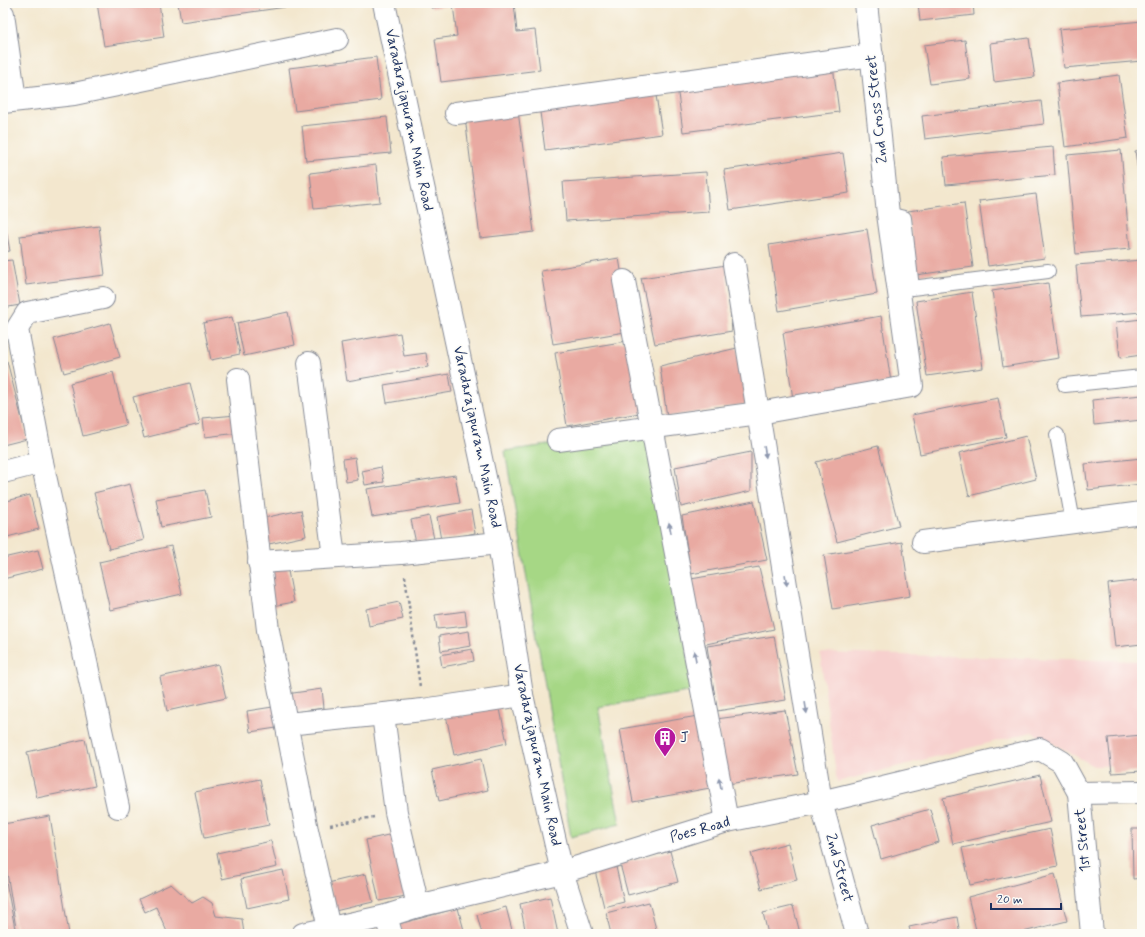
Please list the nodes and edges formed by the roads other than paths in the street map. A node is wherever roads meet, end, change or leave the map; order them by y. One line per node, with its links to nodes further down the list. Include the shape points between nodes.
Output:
1 (384, 3): 26 (street, Varadarajapuram Main Road)
2 (866, 3): 5 (street, 2nd Cross Street)
3 (3, 14): 6 (street)
4 (337, 39): 6 (street, via 74,94)
5 (872, 55): 7 (street); 8 (street, 2nd Cross Street)
6 (9, 101)
7 (456, 113)
8 (888, 214): 10 (lane, via 904,218 912,288); 17 (street, 2nd Cross Street, via 912,386)
9 (734, 264): 17 (street, 2nd Street)
10 (1048, 270)
11 (624, 281): 18 (street)
12 (103, 298): 21 (street, via 27,313 17,329)
13 (309, 363): 27 (street)
14 (1142, 377): 16 (lane)
15 (238, 379): 28 (street)
16 (1065, 385)
17 (759, 413): 18 (street); 34 (street, 2nd Street, one-way to 34)
18 (650, 428): 20 (street); 36 (street, one-way to 18)
19 (1057, 435): 24 (lane)
20 (558, 440)
21 (42, 462): 22 (street); 35 (street)
22 (3, 472)
23 (1142, 513): 24 (street)
24 (1073, 522): 25 (street)
25 (923, 542)
26 (499, 543): 27 (street); 29 (street, Varadarajapuram Main Road)
27 (334, 557): 28 (street)
28 (259, 562): 31 (street, via 268,630)
29 (522, 694): 30 (street); 37 (street, Varadarajapuram Main Road)
30 (383, 715): 31 (street); 38 (street, via 396,812)
31 (287, 724): 40 (street)
32 (1142, 792): 33 (street)
33 (1079, 793): 34 (street, Poes Road, via 1062,762 1040,749); 44 (street, 1st Street)
34 (821, 802): 36 (street, Poes Road); 43 (street, 2nd Street)
35 (118, 807)
36 (727, 821): 37 (street, Poes Road)
37 (562, 872): 38 (street, Poes Road); 42 (street, Varadarajapuram Main Road)
38 (418, 906): 39 (street, Poes Road)
39 (388, 925): 40 (street, Poes Road)
40 (329, 928): 41 (street, Poes Road)
41 (303, 934)
42 (582, 934)
43 (857, 934)
44 (1092, 934)

